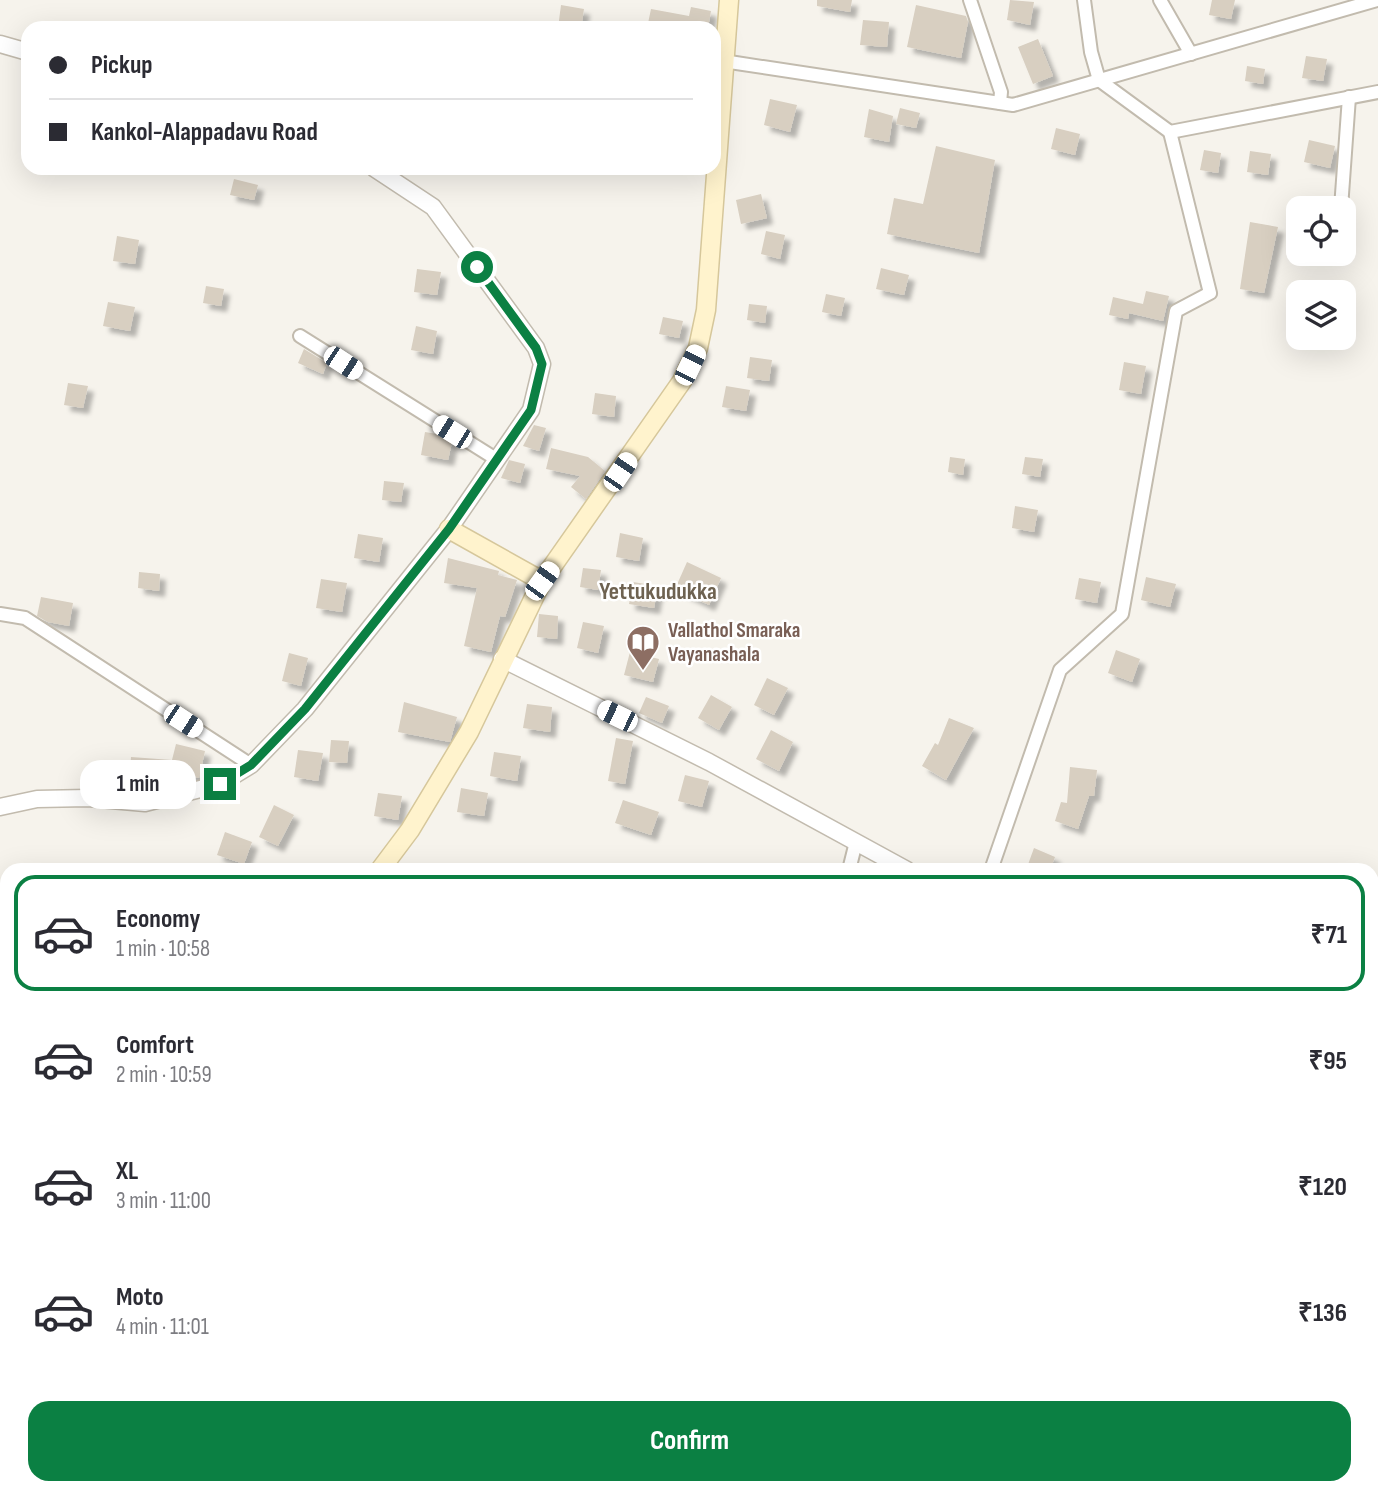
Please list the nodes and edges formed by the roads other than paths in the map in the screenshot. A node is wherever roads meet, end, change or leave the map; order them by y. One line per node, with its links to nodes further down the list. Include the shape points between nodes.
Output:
1 (729, 0): 9 (main road)
2 (970, 0): 14 (street, via 1001,92)
3 (1084, 0): 10 (street)
4 (1160, 0): 8 (street)
5 (1377, 0): 8 (street)
6 (0, 44): 7 (street)
7 (21, 50)
8 (1191, 54): 10 (street)
9 (723, 61): 11 (main road); 14 (street)
10 (1099, 80): 14 (street, via 1013,105); 15 (street)
11 (721, 90)
12 (1378, 92): 13 (street)
13 (1349, 97): 15 (street); 18 (street)
14 (1000, 103)
15 (1170, 132): 31 (street, via 1210,293 1176,311 1122,614 1060,670)
16 (385, 175): 20 (street, via 433,207 536,348 542,364 531,410)
17 (715, 175): 22 (main road, via 706,310 698,348 682,381)
18 (1342, 196)
19 (300, 336): 20 (street)
20 (496, 459): 21 (street)
21 (449, 529): 22 (main road); 25 (street, via 305,709)
22 (542, 581): 24 (main road)
23 (0, 614): 25 (street, via 25,618)
24 (502, 659): 27 (street, via 709,762); 28 (main road, via 469,733)
25 (251, 765): 26 (street, via 220,784 145,803 37,799)
26 (0, 808)
27 (856, 842): 29 (street); 30 (street)
28 (385, 863)
29 (851, 863)
30 (894, 863)
31 (993, 863)

